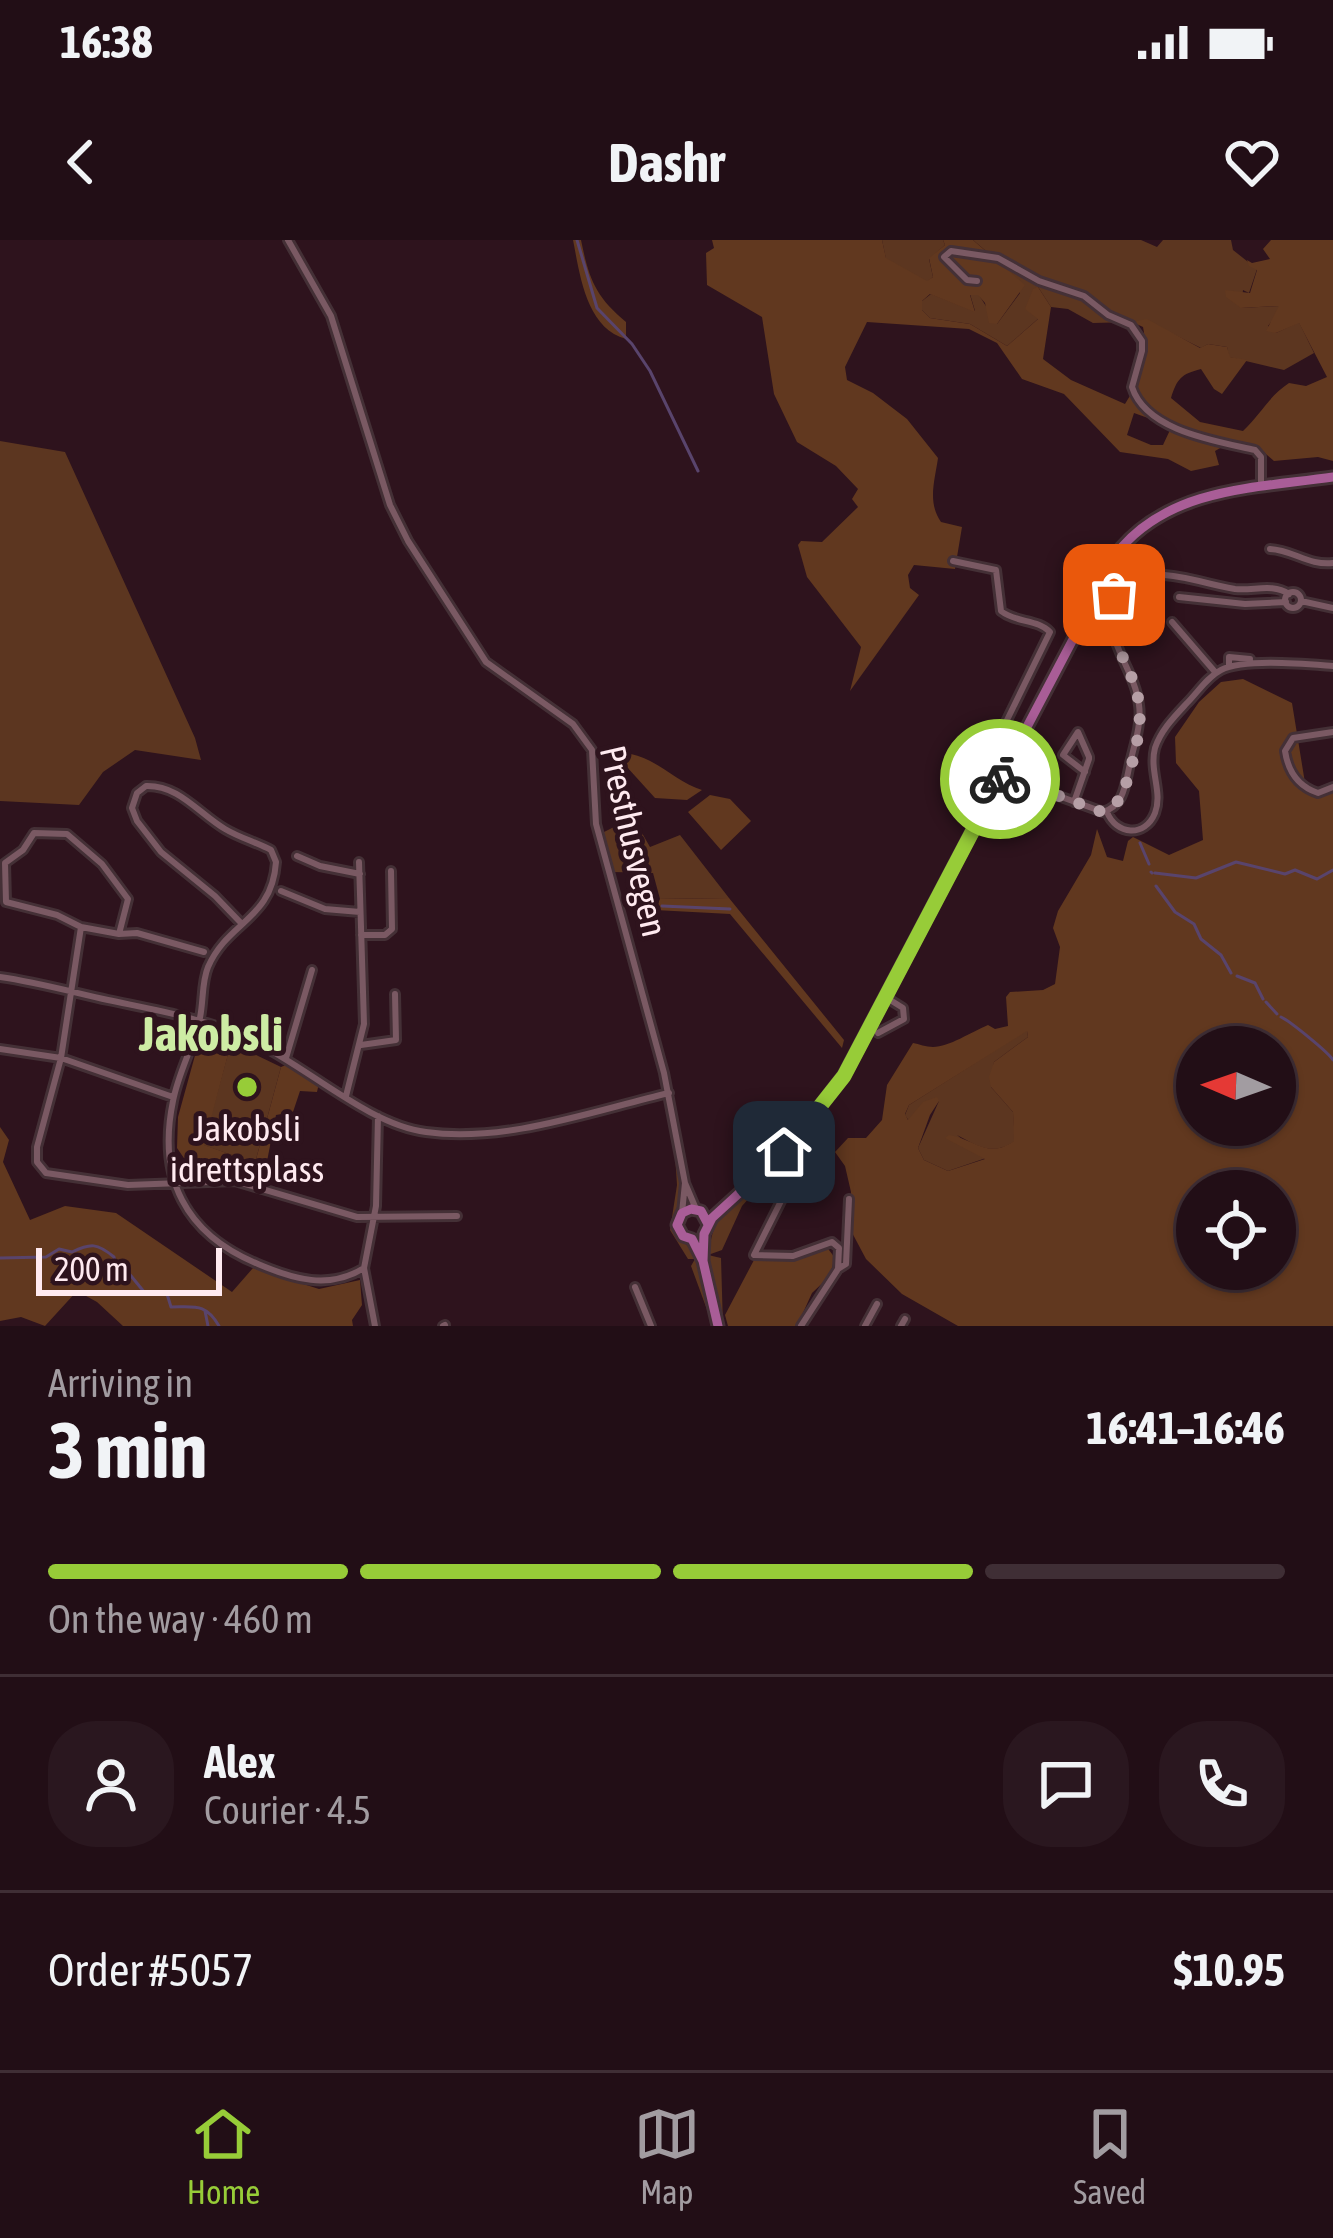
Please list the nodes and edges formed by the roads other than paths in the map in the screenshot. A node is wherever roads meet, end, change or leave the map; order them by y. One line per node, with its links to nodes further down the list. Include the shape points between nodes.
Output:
1 (288, 240): 44 (street, Presthusvegen, via 331,316 408,542 486,662 573,724 592,751 596,824)
2 (977, 281): 4 (street, via 944,256 998,258 1131,325 1142,341 1132,387 1142,406 1191,434 1255,450)
3 (1333, 477): 4 (main road)
4 (1262, 487): 18 (main road, via 1174,506 1128,540)
5 (1270, 549): 7 (street)
6 (952, 561): 18 (street, via 995,570 1001,611 1050,632 986,763)
7 (1333, 563)
8 (1179, 597): 9 (street, via 1245,604)
9 (1287, 597): 10 (street); 21 (street, via 1275,587 1233,589 1156,572 1120,584 1110,622 1140,714 1123,794)
10 (1333, 608)
11 (1172, 622): 15 (street)
12 (1250, 659): 14 (street, via 1229,657)
13 (1333, 666): 14 (street)
14 (1229, 667): 15 (street)
15 (1216, 673): 21 (street, via 1160,735 1154,817 1132,831)
16 (1333, 732): 19 (street, via 1293,738 1285,751 1289,770 1307,788)
17 (1085, 772): 17 (street, via 1089,755 1078,732 1064,755); 20 (street)
18 (1003, 775): 20 (street); 37 (main road)
19 (1333, 787)
20 (1074, 802): 21 (street)
21 (1107, 812)
22 (297, 856): 25 (street)
23 (359, 862): 25 (street)
24 (391, 871): 31 (street, via 392,929)
25 (360, 874): 27 (street)
26 (281, 891): 27 (street, via 325,909)
27 (361, 912): 31 (street)
28 (241, 923): 28 (street, via 263,908 276,870 271,850 166,788 146,786 134,799 137,821 174,866); 38 (street, via 207,969)
29 (81, 927): 30 (street); 30 (street, via 6,902 4,863 34,833 67,834 102,864 128,899); 35 (street)
30 (118, 934): 32 (street)
31 (361, 935): 40 (street)
32 (204, 952)
33 (312, 970): 43 (street)
34 (0, 977): 35 (street)
35 (70, 992): 38 (street); 42 (street)
36 (395, 994): 40 (street, via 396,1040)
37 (887, 998): 39 (street, via 904,1019); 52 (main road, via 814,1117)
38 (200, 1021): 43 (street); 46 (street)
39 (878, 1033)
40 (361, 1046): 45 (street)
41 (0, 1049): 42 (street)
42 (61, 1058): 46 (street); 50 (street, via 37,1147 46,1173)
43 (286, 1058): 45 (street)
44 (669, 1093): 47 (street, via 499,1131 428,1132); 49 (street, Presthusvegen)
45 (346, 1096): 47 (street)
46 (173, 1097): 50 (street, via 167,1139)
47 (378, 1116): 56 (street)
48 (819, 1125): 61 (street, via 754,1255 793,1256 832,1242)
49 (686, 1183): 53 (street, Presthusvegen); 54 (street, Presthusvegen)
50 (175, 1184): 56 (street, via 235,1181); 60 (street, via 200,1229 259,1265 320,1281)
51 (849, 1199): 61 (street, via 847,1261)
52 (727, 1202): 53 (main road); 57 (main road)
53 (698, 1210): 54 (main road); 57 (main road)
54 (682, 1213): 58 (main road, via 678,1229)
55 (457, 1216): 56 (street)
56 (374, 1219): 60 (street)
57 (706, 1229): 58 (main road); 59 (main road)
58 (692, 1239): 59 (main road)
59 (703, 1261): 66 (main road)
60 (364, 1268): 64 (street)
61 (838, 1269): 67 (street)
62 (634, 1287): 65 (street)
63 (877, 1304): 68 (street)
64 (375, 1326)
65 (651, 1326)
66 (718, 1326)
67 (802, 1326)
68 (866, 1326)

